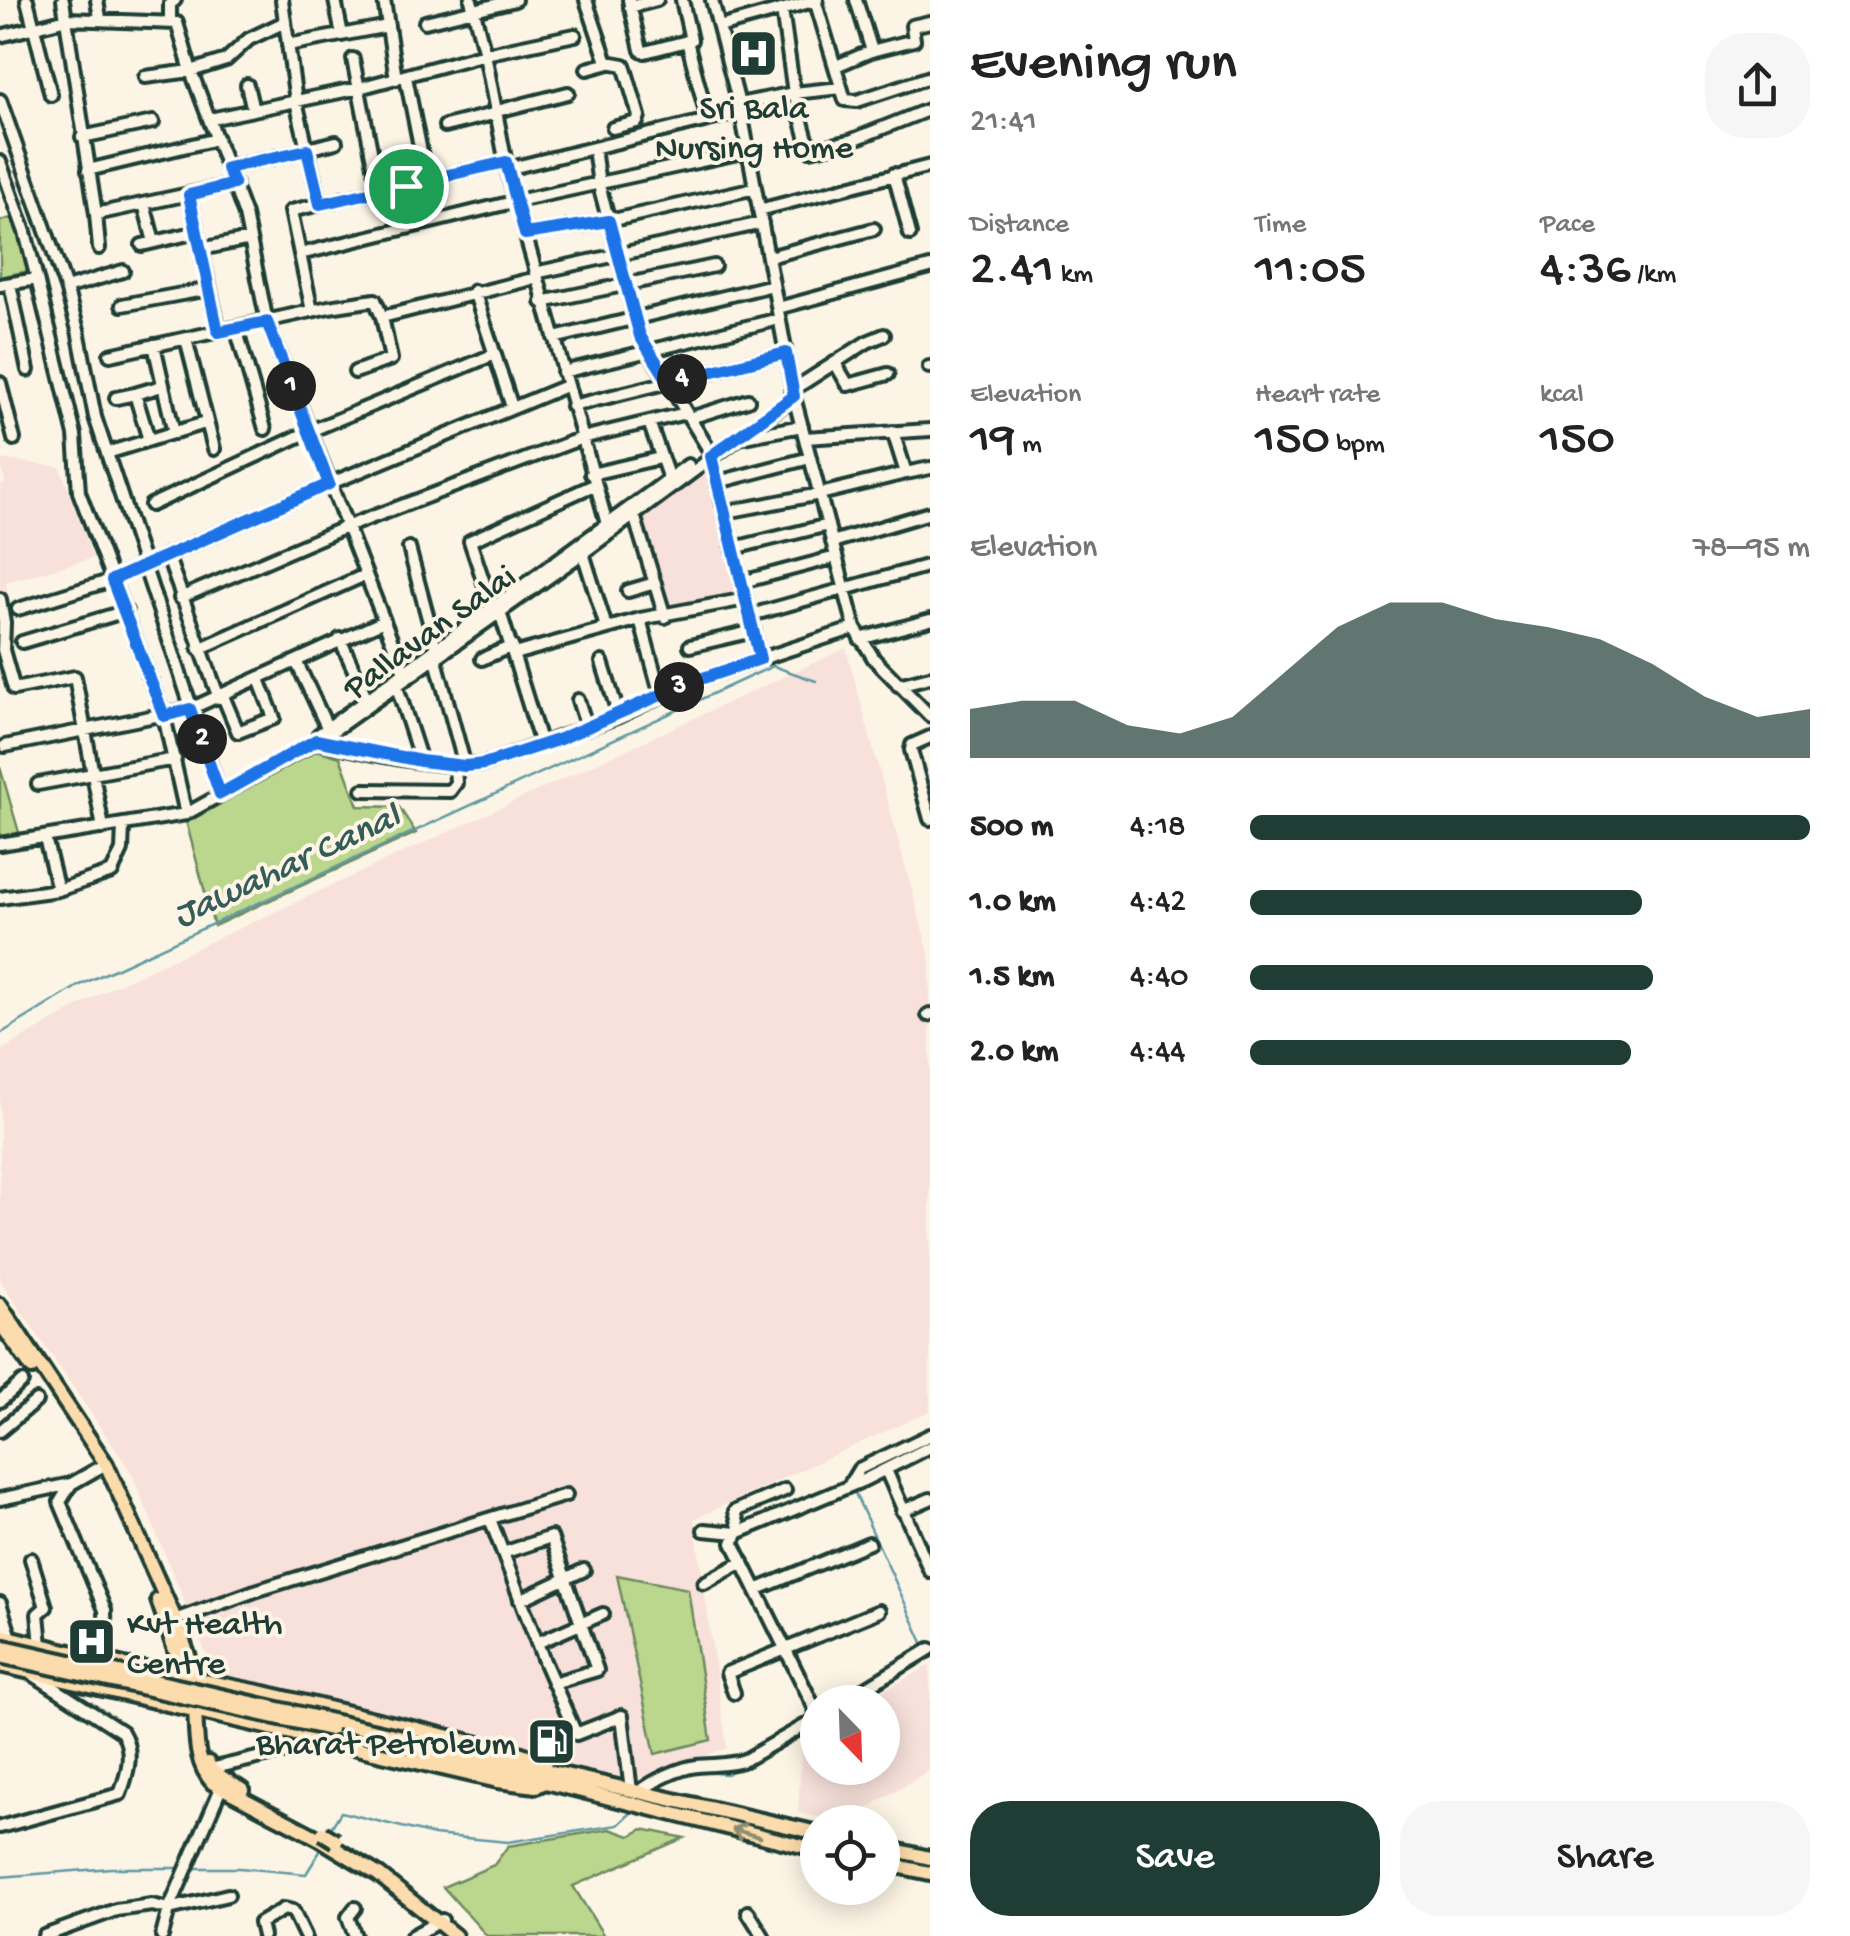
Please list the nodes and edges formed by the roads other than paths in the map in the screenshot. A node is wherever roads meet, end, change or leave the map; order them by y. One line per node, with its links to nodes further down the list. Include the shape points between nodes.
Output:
1 (27, 0): 25 (street)
2 (63, 0): 18 (street)
3 (98, 0): 19 (street)
4 (175, 0): 20 (street)
5 (282, 0): 21 (street)
6 (335, 0): 27 (street)
7 (384, 0): 24 (street)
8 (516, 0): 16 (street)
9 (586, 0): 35 (street)
10 (657, 0): 15 (street)
11 (682, 0): 30 (street, via 692,38)
12 (712, 0): 26 (street)
13 (816, 0): 17 (street); 36 (street)
14 (856, 0): 32 (street)
15 (630, 3): 30 (street, via 643,52)
16 (472, 5): 22 (street); 33 (street)
17 (779, 7): 26 (street); 46 (street)
18 (67, 18): 19 (street); 25 (street); 60 (street)
19 (100, 18): 20 (street)
20 (170, 21): 38 (street, via 178,23)
21 (285, 22): 31 (street); 38 (street, via 249,39 226,60)
22 (425, 22)
23 (930, 22): 32 (street, via 912,26 914,40)
24 (388, 26): 27 (street); 41 (street)
25 (32, 27): 29 (street); 47 (street)
26 (719, 27): 50 (street)
27 (342, 34): 31 (street)
28 (575, 35): 33 (street)
29 (0, 36)
30 (687, 42): 55 (street)
31 (288, 45): 49 (street)
32 (872, 50): 36 (street)
33 (485, 54): 41 (street); 53 (street)
34 (353, 60): 43 (street)
35 (608, 63): 37 (street); 58 (street, via 624,66 639,116)
36 (836, 66): 44 (street)
37 (587, 69)
38 (192, 71): 39 (street); 54 (street)
39 (145, 76)
40 (930, 77): 44 (street, via 857,101 844,100)
41 (401, 78): 43 (street); 72 (street)
42 (247, 85): 52 (street)
43 (359, 88): 49 (street); 77 (street)
44 (841, 88): 46 (street)
45 (568, 93): 53 (street)
46 (794, 93): 50 (street); 51 (street, via 810,150)
47 (50, 96)
48 (0, 100): 59 (street)
49 (296, 100): 52 (street); 64 (street)
50 (740, 108): 55 (street); 65 (street)
51 (930, 109)
52 (253, 110): 54 (street)
53 (497, 112): 57 (street); 67 (street)
54 (210, 120): 61 (street)
55 (708, 120): 63 (street)
56 (153, 122): 60 (street)
57 (445, 126)
58 (613, 128)
59 (6, 134): 97 (street)
60 (82, 137): 70 (street)
61 (217, 139): 69 (street); 70 (street)
62 (336, 142): 64 (street)
63 (594, 148): 67 (street); 74 (street)
64 (307, 150): 69 (street); 81 (street)
65 (748, 150): 74 (street); 75 (street)
66 (0, 162): 76 (street)
67 (507, 166): 72 (street); 79 (street)
68 (930, 166): 71 (street)
69 (227, 168): 73 (street)
70 (88, 170): 82 (street)
71 (894, 174): 83 (street); 88 (street)
72 (428, 182): 77 (street)
73 (234, 184): 78 (street); 89 (street)
74 (599, 185): 79 (street); 84 (street)
75 (755, 188): 83 (street); 84 (street)
76 (5, 189): 100 (street)
77 (379, 191): 81 (street)
78 (189, 195): 80 (street); 86 (street)
79 (517, 201): 87 (street); 92 (street)
80 (144, 204): 82 (street); 86 (street, via 148,243)
81 (320, 204): 92 (street, via 291,210)
82 (96, 214): 90 (street)
83 (761, 217): 93 (street); 94 (street)
84 (609, 221): 87 (street); 93 (street)
85 (874, 229): 94 (street)
86 (197, 232): 91 (street)
87 (525, 234): 99 (street)
88 (910, 234)
89 (250, 239): 91 (street); 113 (street)
90 (99, 248)
91 (201, 248): 105 (street)
92 (300, 254): 109 (street)
93 (617, 256): 99 (street); 102 (street)
94 (769, 258): 103 (street)
95 (714, 266): 102 (street)
96 (930, 267): 110 (street)
97 (59, 269): 100 (street); 104 (street)
98 (123, 272): 104 (street)
99 (536, 275): 106 (street); 107 (street)
100 (37, 277): 101 (street); 180 (street, via 75,435 79,492)
101 (5, 284): 125 (street)
102 (624, 284): 107 (street); 112 (street)
103 (773, 285): 110 (street); 112 (street)
104 (66, 288): 153 (street)
105 (209, 288): 108 (street); 115 (street)
106 (474, 291): 111 (street); 123 (street)
107 (542, 302): 117 (street)
108 (122, 305)
109 (312, 311): 111 (street, via 375,300); 113 (street)
110 (778, 313): 120 (street); 121 (street)
111 (382, 317): 126 (street, via 391,358)
112 (633, 317): 117 (street); 120 (street)
113 (267, 322): 114 (street); 144 (street)
114 (236, 328): 115 (street); 142 (street)
115 (218, 332): 118 (street)
116 (884, 335): 124 (street)
117 (554, 338): 127 (street)
118 (186, 339): 119 (street); 141 (street)
119 (154, 346): 122 (street); 131 (street)
120 (648, 350): 127 (street); 129 (street)
121 (786, 353): 129 (street); 133 (street)
122 (110, 354)
123 (496, 354): 138 (street); 144 (street)
124 (835, 362): 128 (street, via 848,384); 133 (street)
125 (28, 370)
126 (355, 372)
127 (562, 372): 132 (street)
128 (888, 374)
129 (669, 382): 137 (street); 139 (street)
130 (0, 384): 149 (street)
131 (162, 386): 134 (street); 147 (street)
132 (566, 386): 137 (street); 138 (street)
133 (793, 393): 145 (street); 150 (street, Pallavan Salai); 154 (street)
134 (135, 394): 135 (street); 151 (street)
135 (116, 398)
136 (748, 400): 139 (street)
137 (572, 406): 148 (street)
138 (512, 407): 162 (street)
139 (688, 416): 140 (street); 154 (street)
140 (649, 422): 148 (street); 155 (street)
141 (206, 423): 147 (street); 152 (street)
142 (264, 429)
143 (930, 430): 146 (street)
144 (308, 432): 162 (street); 164 (street)
145 (803, 432): 146 (street); 150 (street); 156 (street)
146 (894, 432): 158 (street)
147 (174, 433): 151 (street)
148 (582, 438): 159 (street); 170 (street)
149 (14, 439)
150 (734, 439): 154 (street, Pallavan Salai)
151 (148, 440): 153 (street)
152 (214, 450)
153 (107, 453): 177 (street)
154 (710, 453): 160 (street); 161 (street); 167 (street, Pallavan Salai)
155 (660, 458): 159 (street); 160 (street)
156 (810, 458): 161 (street); 163 (street)
157 (930, 468): 158 (street)
158 (906, 473): 163 (street)
159 (592, 479): 168 (street); 189 (street, via 470,541)
160 (669, 479): 168 (street)
161 (718, 482): 165 (street)
162 (329, 484): 170 (street); 175 (street)
163 (820, 494): 165 (street); 169 (street)
164 (151, 505)
165 (726, 512): 173 (street)
166 (930, 513): 171 (street)
167 (634, 515): 174 (street, Pallavan Salai); 182 (street)
168 (607, 524): 189 (street)
169 (828, 525): 171 (street); 173 (street)
170 (346, 526): 179 (street); 185 (street)
171 (832, 542): 176 (street)
172 (408, 548): 204 (street)
173 (734, 548): 181 (street)
174 (583, 553): 189 (street, Pallavan Salai); 196 (street)
175 (167, 555): 177 (street); 185 (street)
176 (836, 557): 181 (street); 184 (street)
177 (142, 564): 180 (street); 218 (street)
178 (930, 565): 184 (street)
179 (365, 575): 195 (street); 202 (street)
180 (112, 580): 188 (street); 190 (street)
181 (742, 582): 186 (street)
182 (655, 583): 183 (street); 191 (street)
183 (628, 591)
184 (846, 591): 192 (street); 198 (street)
185 (180, 598): 202 (street)
186 (746, 599): 191 (street); 192 (street)
187 (0, 600): 224 (street, via 14,689 76,677)
188 (18, 609)
189 (496, 609): 203 (street); 204 (street, Pallavan Salai)
190 (126, 612): 200 (street); 219 (street)
191 (665, 616): 193 (street)
192 (751, 616): 197 (street)
193 (640, 619): 196 (street); 214 (street)
194 (930, 620): 198 (street)
195 (384, 621): 199 (street); 209 (street)
196 (606, 628): 203 (street)
197 (754, 630): 201 (street); 206 (street)
198 (858, 634): 206 (street); 212 (street)
199 (340, 640): 207 (street); 216 (street)
200 (22, 642)
201 (690, 646)
202 (199, 649): 215 (street)
203 (513, 651): 205 (street); 227 (street)
204 (436, 654): 209 (street); 213 (street, Pallavan Salai); 233 (street)
205 (482, 659)
206 (760, 659): 214 (street)
207 (296, 662): 211 (street); 222 (street)
208 (602, 662): 220 (street)
209 (404, 672): 216 (street)
210 (930, 677): 212 (street)
211 (259, 679): 215 (street); 215 (street, via 274,718 238,732)
212 (898, 686): 221 (street)
213 (397, 687): 226 (street, Pallavan Salai); 232 (street)
214 (660, 696): 220 (street)
215 (221, 697): 218 (street)
216 (367, 698): 222 (street)
217 (578, 700): 223 (street)
218 (190, 709): 219 (street); 237 (street)
219 (164, 716): 224 (street); 230 (street)
220 (619, 716): 223 (street)
221 (930, 716)
222 (327, 727): 226 (street)
223 (588, 728): 227 (street)
224 (86, 730): 228 (street); 234 (street)
225 (930, 736): 229 (street, via 912,745)
226 (316, 740): 232 (street); 237 (street, Pallavan Salai)
227 (541, 744): 233 (street)
228 (5, 746)
229 (912, 755): 231 (street); 238 (street)
230 (175, 759): 234 (street); 239 (street)
231 (898, 760)
232 (421, 761): 233 (street)
233 (460, 766): 236 (street, via 450,791)
234 (94, 773): 235 (street); 242 (street)
235 (38, 784)
236 (363, 790)
237 (220, 794): 239 (street, Pallavan Salai)
238 (928, 806): 240 (street)
239 (186, 814): 241 (street, Pallavan Salai)
240 (930, 819)
241 (123, 826): 242 (street, Pallavan Salai); 245 (street, via 112,872)
242 (102, 828): 243 (street, Pallavan Salai)
243 (45, 838): 244 (street, Pallavan Salai); 245 (street)
244 (0, 844)
245 (58, 890): 246 (street)
246 (0, 898)
247 (0, 1305): 249 (main road)
248 (0, 1323): 249 (main road)
249 (15, 1336): 250 (street); 257 (main road)
250 (0, 1350)
251 (22, 1382): 253 (street)
252 (36, 1400): 254 (street)
253 (0, 1401)
254 (1, 1428)
255 (930, 1435): 259 (street, via 858,1469)
256 (930, 1447): 258 (street)
257 (103, 1465): 260 (street); 282 (main road)
258 (886, 1470): 259 (street); 265 (street)
259 (855, 1483): 268 (street)
260 (71, 1484): 264 (street); 290 (street, via 60,1502 105,1610)
261 (784, 1490): 268 (street, via 735,1511)
262 (566, 1495): 266 (street)
263 (930, 1498): 265 (street)
264 (0, 1499)
265 (902, 1510): 274 (street)
266 (490, 1520): 270 (street); 282 (street)
267 (704, 1530): 268 (street)
268 (738, 1532): 272 (street, via 733,1543)
269 (870, 1542): 277 (street)
270 (503, 1552): 275 (street, via 551,1537); 278 (street)
271 (31, 1559): 286 (street, via 46,1607 38,1614)
272 (743, 1562): 276 (street); 277 (street)
273 (584, 1570): 275 (street)
274 (930, 1571)
275 (566, 1580): 278 (street); 283 (street)
276 (704, 1584)
277 (758, 1589): 287 (street)
278 (520, 1600): 285 (street)
279 (0, 1603): 284 (street)
280 (879, 1611): 287 (street)
281 (603, 1614): 283 (street)
282 (171, 1621): 294 (main road); 295 (main road)
283 (582, 1622): 285 (street); 296 (street, via 597,1670)
284 (4, 1640): 286 (main road); 306 (main road, bridge)
285 (536, 1643): 296 (street)
286 (41, 1645): 290 (main road)
287 (785, 1648): 297 (street); 301 (street, via 726,1673)
288 (926, 1652): 298 (street)
289 (0, 1656): 306 (main road, bridge)
290 (106, 1661): 292 (main road)
291 (0, 1664): 293 (main road)
292 (124, 1665): 294 (main road); 300 (main road)
293 (28, 1671): 300 (main road); 312 (street, via 122,1732 129,1763 120,1794)
294 (177, 1674): 295 (main road)
295 (196, 1677): 299 (main road)
296 (553, 1683): 310 (street, via 576,1734 622,1716)
297 (803, 1685)
298 (871, 1685)
299 (246, 1689): 303 (main road); 308 (main road, via 522,1754 543,1762)
300 (118, 1692): 302 (main road)
301 (734, 1693)
302 (198, 1710): 303 (main road); 307 (main road); 309 (main road, via 202,1771)
303 (240, 1721): 305 (main road)
304 (800, 1727): 310 (street, via 745,1760 693,1766)
305 (334, 1741): 307 (street); 308 (main road, via 498,1781 536,1786)
306 (406, 1742): 308 (main road)
307 (210, 1769): 314 (main road)
308 (548, 1776): 310 (main road)
309 (221, 1788): 314 (main road); 321 (street)
310 (636, 1794): 311 (main road); 311 (main road)
311 (677, 1807): 313 (main road); 315 (main road, one-way to 311)
312 (0, 1827)
313 (800, 1829)
314 (328, 1840): 324 (main road, via 383,1868)
315 (800, 1846)
316 (900, 1852): 317 (main road)
317 (930, 1858)
318 (900, 1867): 319 (main road)
319 (930, 1873)
320 (228, 1895): 321 (street)
321 (169, 1908): 325 (street, via 116,1910); 326 (street)
322 (355, 1908): 329 (street, via 348,1916)
323 (748, 1912): 331 (street)
324 (448, 1930): 330 (street)
325 (44, 1936)
326 (162, 1936)
327 (264, 1936): 328 (street, via 260,1923 284,1909 292,1910)
328 (305, 1936)
329 (355, 1936)
330 (412, 1936)
331 (763, 1936)

